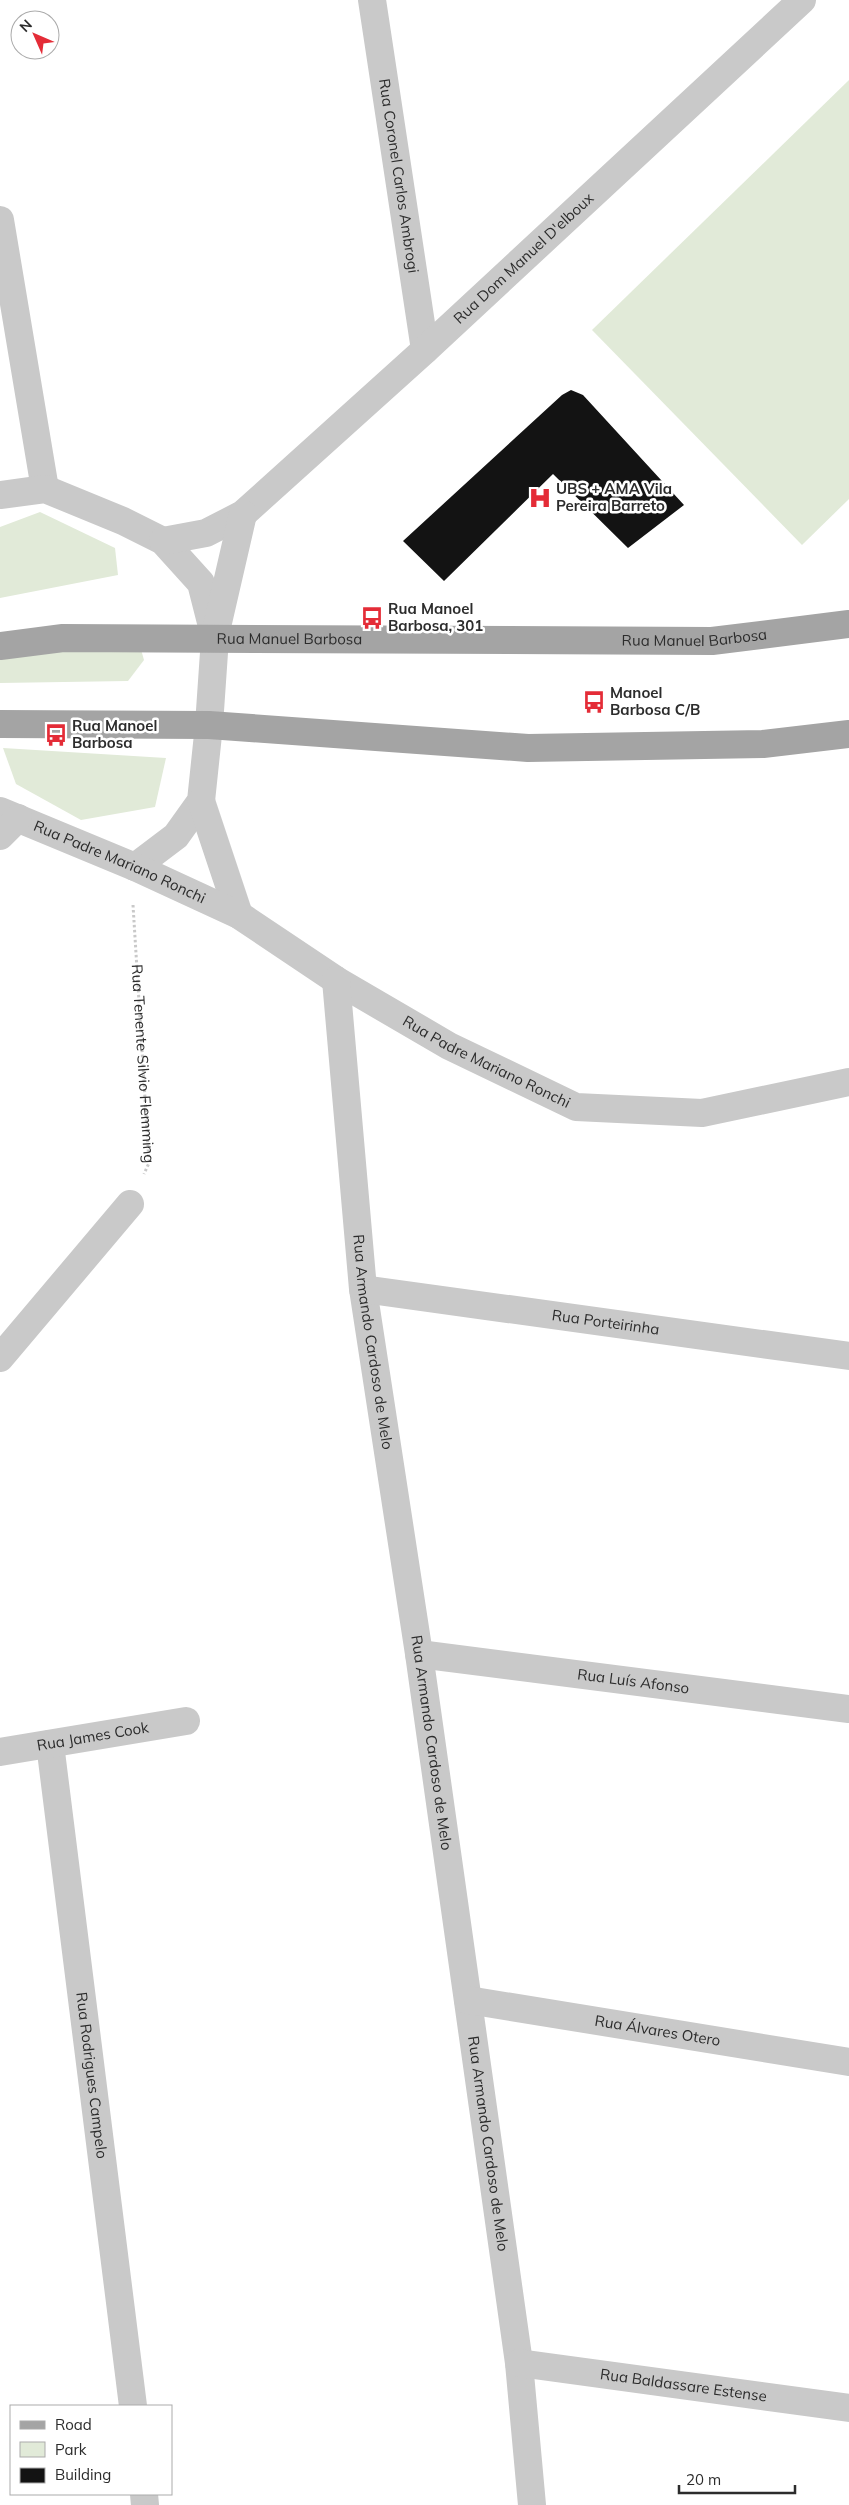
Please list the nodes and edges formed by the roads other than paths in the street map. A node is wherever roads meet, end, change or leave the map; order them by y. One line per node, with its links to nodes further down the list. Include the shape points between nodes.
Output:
1 (372, 0): 4 (street, Rua Coronel Carlos Ambrogi)
2 (802, 0): 4 (street, Rua Dom Manuel D'elboux)
3 (0, 220): 5 (street)
4 (425, 350): 7 (street, Rua Dom Manuel D'elboux)
5 (45, 489): 6 (street); 8 (street)
6 (0, 495)
7 (243, 514): 8 (street, Rua Dom Manuel D'elboux, via 206,533); 10 (street)
8 (163, 541): 10 (street, via 201,583)
9 (849, 624): 10 (main road, Rua Manuel Barbosa, via 712,642)
10 (215, 638): 11 (main road, Rua Manuel Barbosa, via 63,638); 13 (street)
11 (0, 646)
12 (0, 724): 13 (main road)
13 (209, 725): 14 (main road, via 528,748 763,744); 15 (street)
14 (849, 734)
15 (201, 801): 17 (street, via 176,836); 18 (street, Rua Padre Mariano Ronchi)
16 (6, 822): 17 (street, Rua Padre Mariano Ronchi)
17 (135, 866): 18 (street, Rua Padre Mariano Ronchi)
18 (239, 915): 19 (street, Rua Padre Mariano Ronchi)
19 (336, 980): 20 (street, Rua Padre Mariano Ronchi, via 449,1046 576,1107 702,1113); 22 (street, Rua Armando Cardoso de Melo)
20 (849, 1082)
21 (130, 1204): 24 (street)
22 (363, 1289): 23 (street, Rua Porteirinha); 25 (street, Rua Armando Cardoso de Melo)
23 (849, 1356)
24 (0, 1358)
25 (419, 1654): 26 (street, Rua Luís Afonso); 30 (street, Rua Armando Cardoso de Melo)
26 (849, 1709)
27 (186, 1720): 28 (street, Rua James Cook)
28 (50, 1744): 29 (street, Rua James Cook); 33 (street, Rua Rodrigues Campelo)
29 (0, 1752)
30 (468, 2000): 31 (street, Rua Álvares Otero); 32 (street, Rua Armando Cardoso de Melo)
31 (849, 2062)
32 (519, 2363): 34 (street, Rua Baldassare Estense); 35 (street, Rua Armando Cardoso de Melo)
33 (133, 2405)
34 (849, 2408)
35 (532, 2505)

